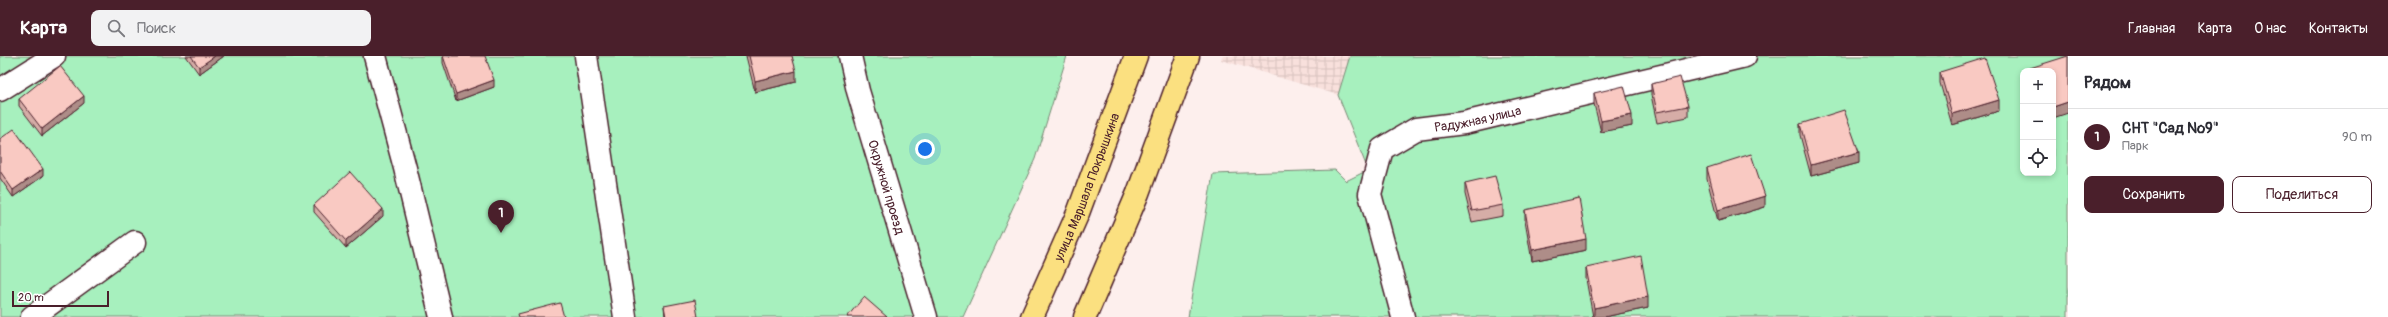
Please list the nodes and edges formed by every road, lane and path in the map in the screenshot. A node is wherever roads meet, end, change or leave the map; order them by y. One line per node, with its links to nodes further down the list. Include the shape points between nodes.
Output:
1 (54, 56): 8 (street)
2 (374, 56): 11 (street, via 405,168)
3 (586, 56): 12 (street)
4 (850, 56): 13 (street, Окружной проезд, via 858,91)
5 (1136, 56): 14 (main road, улица Маршала Покрышкина, via 1078,213)
6 (1188, 56): 15 (main road, via 1130,212)
7 (1746, 56): 16 (street, Радужная улица, via 1464,122 1416,129 1382,149 1370,194)
8 (0, 90)
9 (135, 242): 10 (street)
10 (32, 317)
11 (441, 317)
12 (625, 317)
13 (926, 317)
14 (1032, 317)
15 (1085, 317)
16 (1403, 317)

